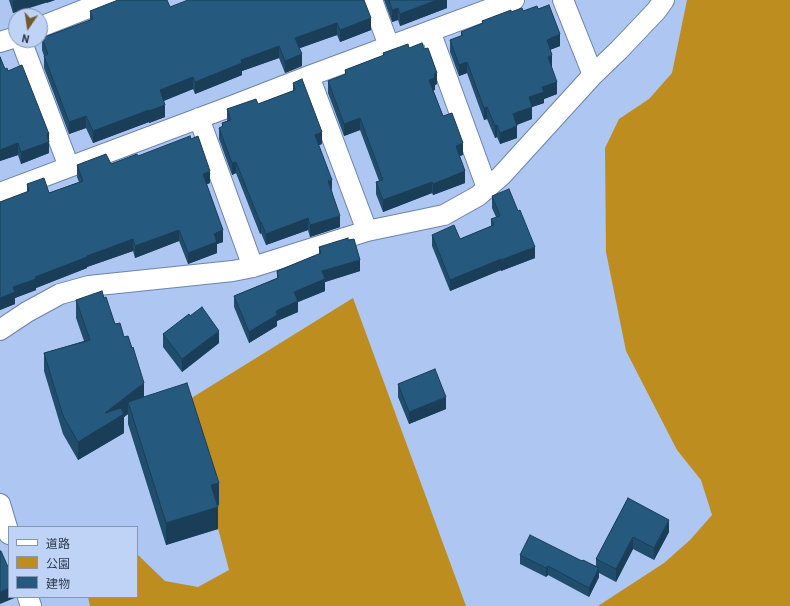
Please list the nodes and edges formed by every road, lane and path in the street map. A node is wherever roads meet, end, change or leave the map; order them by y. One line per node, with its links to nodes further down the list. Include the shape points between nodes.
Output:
1 (109, 0): 6 (street)
2 (372, 0): 8 (street)
3 (514, 0): 7 (street)
4 (564, 0): 10 (street)
5 (664, 0): 10 (street)
6 (48, 25)
7 (430, 31): 8 (street); 14 (street)
8 (389, 46): 11 (street)
9 (25, 48): 13 (street)
10 (593, 75): 14 (street, via 501,176)
11 (309, 76): 12 (street); 16 (street)
12 (199, 118): 13 (street); 17 (street)
13 (69, 167): 15 (street)
14 (487, 188): 16 (street, via 444,215)
15 (0, 193)
16 (367, 231): 17 (street)
17 (253, 267): 18 (street, via 88,286 60,294)
18 (0, 330)
19 (0, 504): 20 (street)
20 (8, 531)

